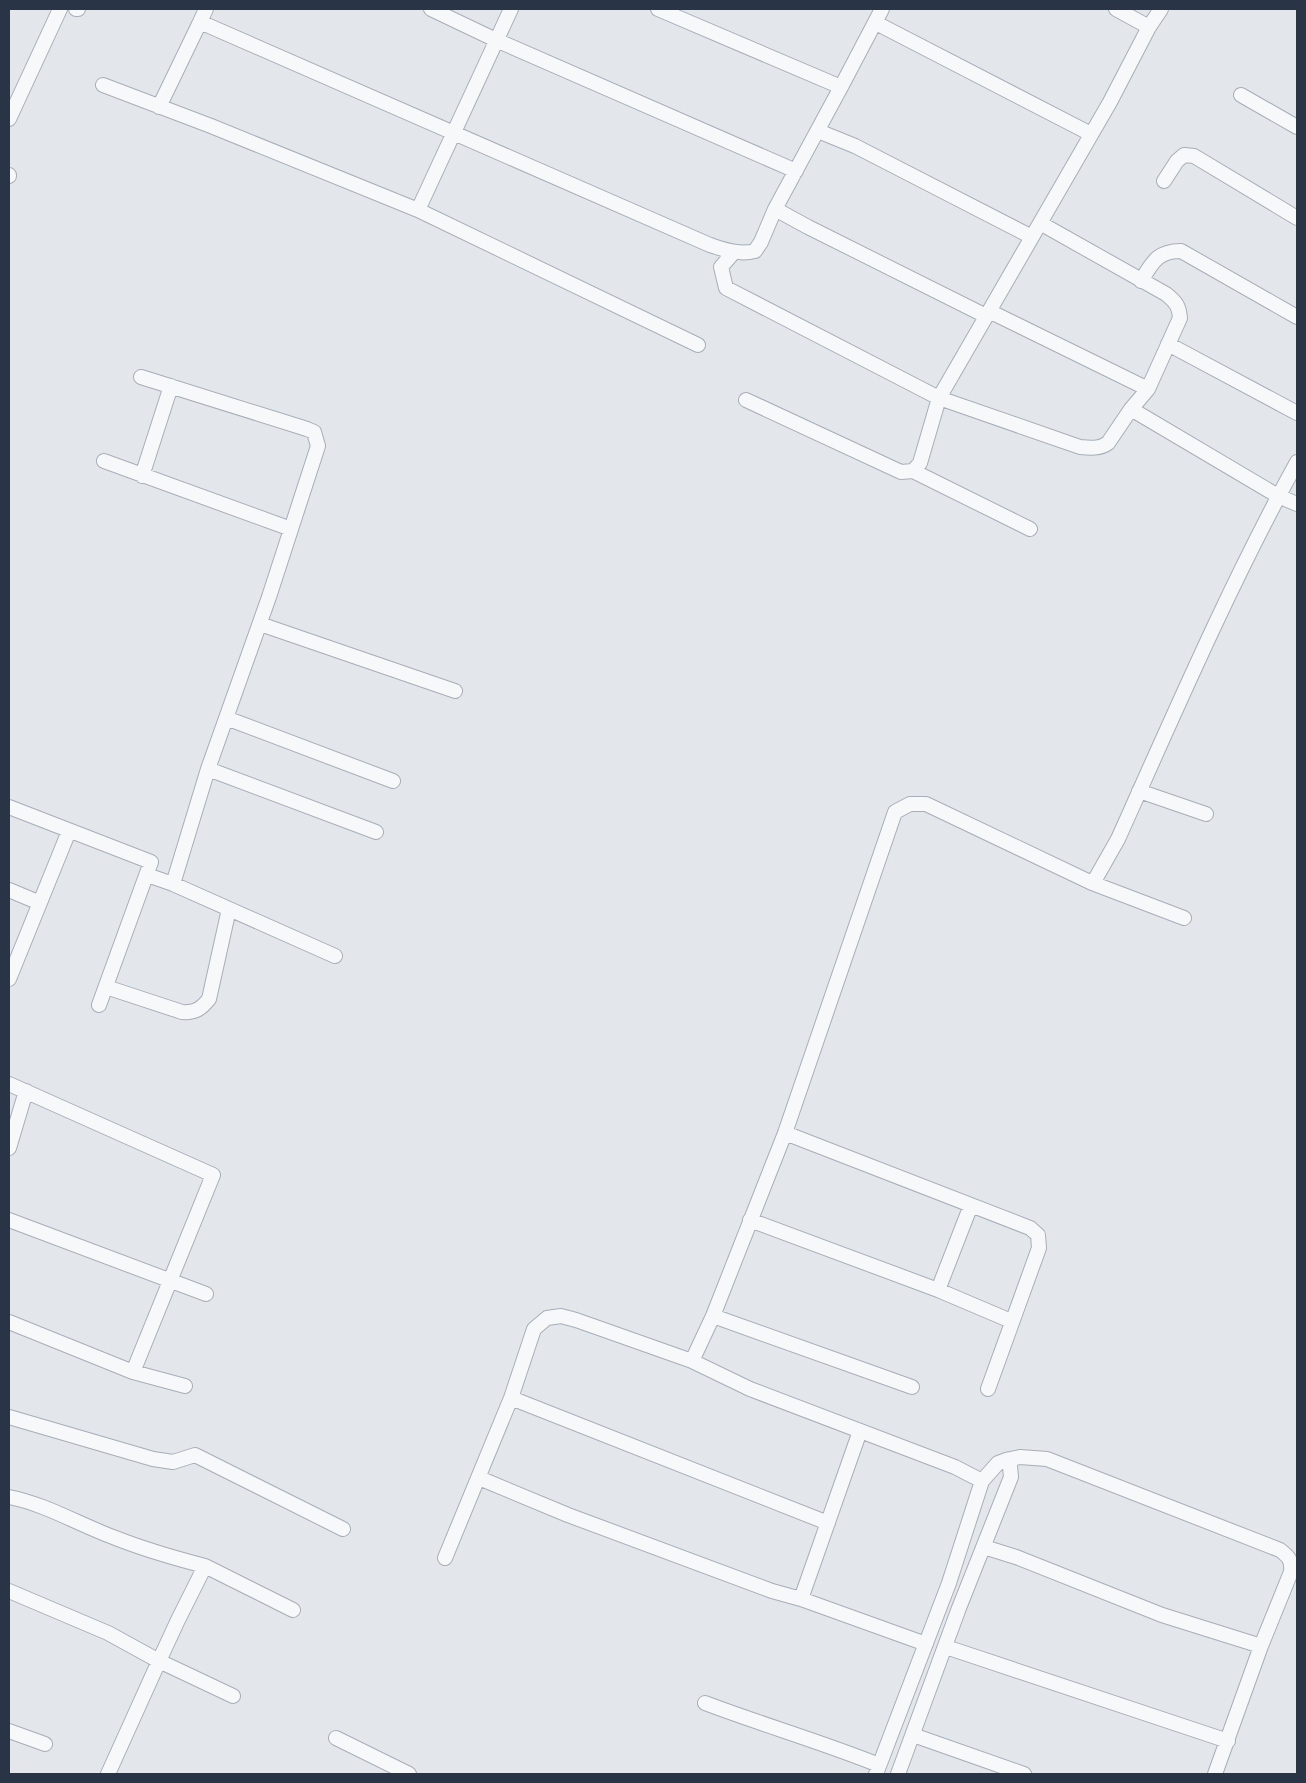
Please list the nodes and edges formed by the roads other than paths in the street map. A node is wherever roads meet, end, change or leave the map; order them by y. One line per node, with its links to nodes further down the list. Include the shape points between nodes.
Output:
1 (60, 9): 17 (street)
2 (206, 9): 9 (street)
3 (432, 9): 12 (street)
4 (511, 9): 12 (street)
5 (658, 9): 14 (street)
6 (882, 9): 10 (street)
7 (1116, 9): 11 (street)
8 (1161, 9): 11 (street)
9 (200, 22): 16 (street); 20 (street)
10 (876, 23): 14 (street); 21 (street)
11 (1149, 27): 21 (street)
12 (496, 40): 20 (street); 22 (street)
13 (103, 85): 16 (street)
14 (841, 87): 19 (street)
15 (1241, 95): 18 (street)
16 (159, 107): 25 (street)
17 (9, 119)
18 (1297, 127)
19 (818, 131): 22 (street); 28 (street, via 855,146)
20 (453, 134): 25 (street); 29 (street, via 710,245)
21 (1091, 134): 27 (street)
22 (796, 171): 24 (street)
23 (1164, 181): 26 (street, via 1177,160 1184,155 1194,156)
24 (775, 209): 29 (street, via 755,251); 31 (street)
25 (418, 210): 34 (street)
26 (1297, 218)
27 (1040, 223): 28 (street); 30 (street)
28 (1032, 236): 31 (street)
29 (734, 252): 38 (street, via 721,267 726,288)
30 (1141, 281): 32 (street, via 1156,258 1171,251 1181,251); 33 (street, via 1166,294 1180,309 1180,318)
31 (987, 314): 37 (street); 38 (street)
32 (1297, 317)
33 (1168, 344): 37 (street); 41 (street)
34 (698, 345)
35 (141, 377): 36 (street)
36 (171, 386): 45 (street); 48 (street, via 314,432 318,446)
37 (1148, 388): 40 (street)
38 (939, 398): 40 (street, via 1080,447 1096,448 1108,443); 44 (street, via 920,463)
39 (746, 400): 44 (street, via 891,468 901,472)
40 (1131, 409): 46 (street)
41 (1297, 413)
42 (104, 461): 45 (street)
43 (1297, 462): 46 (street)
44 (913, 471): 49 (street)
45 (142, 476): 48 (street)
46 (1278, 496): 47 (street); 55 (street)
47 (1297, 504)
48 (291, 529): 50 (street)
49 (1030, 529)
50 (260, 624): 51 (street); 52 (street)
51 (456, 691)
52 (226, 718): 53 (street); 54 (street)
53 (208, 769): 59 (street); 62 (street)
54 (393, 781)
55 (1139, 791): 57 (street); 61 (street, via 1118,839)
56 (9, 807): 58 (street)
57 (1206, 814)
58 (70, 831): 60 (street, via 151,862); 64 (street)
59 (376, 832)
60 (147, 875): 62 (street); 69 (street)
61 (1092, 883): 66 (street); 73 (street, via 926,804 910,804 895,812)
62 (173, 884): 65 (street)
63 (9, 890): 64 (street)
64 (40, 903): 68 (street)
65 (229, 909): 67 (street); 69 (street, via 209,1000 201,1009 182,1012)
66 (1184, 918)
67 (335, 956)
68 (9, 979)
69 (106, 987): 70 (street)
70 (99, 1005)
71 (9, 1084): 72 (street)
72 (26, 1091): 74 (street); 78 (street, via 213,1175)
73 (785, 1132): 75 (street); 77 (street)
74 (9, 1148)
75 (970, 1205): 79 (street); 82 (street, via 1030,1228 1038,1235 1039,1248)
76 (9, 1220): 78 (street)
77 (750, 1220): 79 (street); 81 (street)
78 (170, 1281): 80 (street); 85 (street)
79 (938, 1290): 82 (street)
80 (206, 1294)
81 (713, 1316): 84 (street); 87 (street)
82 (1011, 1321): 88 (street)
83 (9, 1322): 85 (street)
84 (692, 1362): 89 (street, via 576,1320 561,1316 547,1318 534,1329); 91 (street)
85 (133, 1372): 86 (street)
86 (185, 1386)
87 (912, 1387)
88 (988, 1389)
89 (512, 1398): 93 (street); 96 (street)
90 (9, 1417): 97 (street, via 153,1459 173,1462 195,1455)
91 (860, 1431): 94 (street, via 955,1467); 96 (street)
92 (1005, 1463): 94 (street); 98 (street, via 1010,1477); 105 (street, via 1020,1457 1047,1459 1280,1550 1290,1558 1291,1572)
93 (479, 1478): 99 (street); 102 (street, via 568,1515)
94 (982, 1481): 104 (street)
95 (9, 1497): 100 (street, via 25,1500 113,1538)
96 (828, 1523): 102 (street)
97 (344, 1529)
98 (984, 1547): 105 (street, via 1162,1615); 106 (street)
99 (445, 1558)
100 (205, 1566): 103 (street); 107 (street)
101 (9, 1591): 107 (street, via 108,1633)
102 (801, 1599): 104 (street)
103 (293, 1610)
104 (926, 1644): 115 (street)
105 (1261, 1646): 113 (street)
106 (946, 1647): 111 (street); 113 (street)
107 (159, 1661): 108 (street); 116 (street)
108 (233, 1696)
109 (705, 1703): 115 (street, via 835,1748)
110 (9, 1731): 114 (street)
111 (912, 1735): 118 (street); 119 (street)
112 (336, 1738): 117 (street)
113 (1228, 1741): 120 (street)
114 (45, 1744)
115 (878, 1770)
116 (108, 1774)
117 (408, 1774)
118 (898, 1774)
119 (1024, 1774)
120 (1215, 1774)

